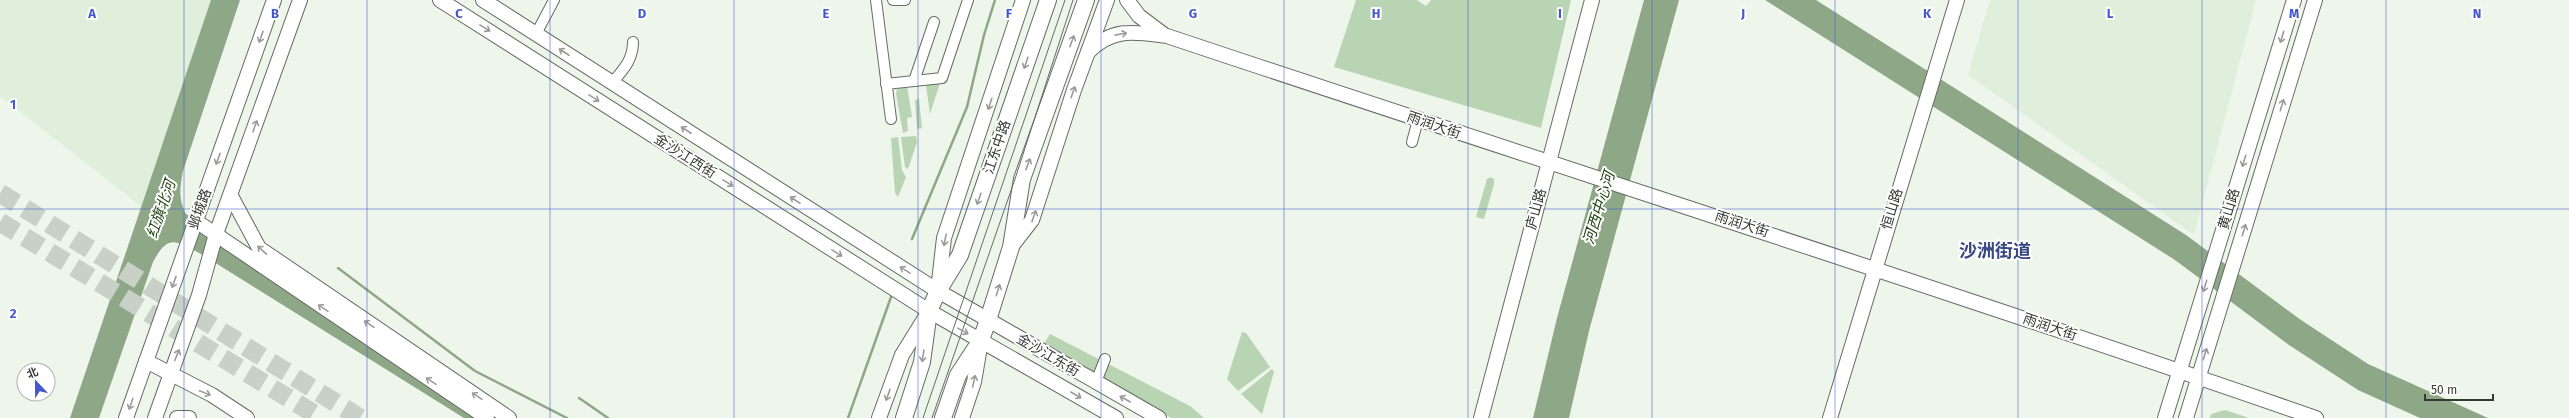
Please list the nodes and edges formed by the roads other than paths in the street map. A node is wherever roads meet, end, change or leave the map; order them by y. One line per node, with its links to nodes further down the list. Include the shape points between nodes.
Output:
1 (274, 0): 32 (street, 邺城路, one-way to 32)
2 (300, 0): 31 (street, 邺城路, one-way to 2)
3 (440, 0): 37 (street, 金沙江西街, one-way to 37)
4 (483, 0): 20 (street, 金沙江西街)
5 (554, 0): 20 (street)
6 (876, 0): 26 (street)
7 (893, 0): 8 (street)
8 (905, 0)
9 (968, 0): 24 (street, via 942,78)
10 (1023, 0): 36 (street, 江东中路, one-way to 36, via 944,238)
11 (1048, 0): 36 (main road, 江东中路, one-way to 36, via 960,255)
12 (1086, 0): 34 (main road, one-way to 12, via 1022,179)
13 (1107, 0): 23 (street)
14 (1127, 0): 21 (street, via 1148,24)
15 (1592, 0): 30 (street, 庐山路)
16 (1957, 0): 35 (street, 恒山路)
17 (2294, 0): 42 (street, 黄山路, one-way to 42)
18 (2315, 0): 44 (street, 黄山路, one-way to 18)
19 (934, 22): 24 (street)
20 (536, 34): 25 (street, 金沙江西街, one-way to 20)
21 (1167, 36): 23 (street, one-way to 21, via 1098,42 1122,32); 28 (street, 雨润大街)
22 (633, 42): 25 (street, via 628,64)
23 (1088, 52): 34 (street, one-way to 23, via 1032,220)
24 (914, 81): 26 (street)
25 (612, 83): 36 (street, 金沙江西街, one-way to 25)
26 (886, 84): 27 (street)
27 (891, 119)
28 (1418, 120): 29 (street); 30 (street, 雨润大街)
29 (1412, 142)
30 (1548, 164): 35 (street, 雨润大街, via 1586,174); 59 (street, 庐山路)
31 (230, 196): 33 (street, 邺城路); 52 (street, one-way to 31, via 259,248)
32 (196, 221): 33 (street); 41 (street, 邺城路, one-way to 41)
33 (216, 234): 43 (street, 邺城路, one-way to 33, via 199,295); 51 (street, one-way to 33)
34 (1012, 247): 38 (main road, one-way to 34)
35 (1874, 268): 42 (street, 雨润大街); 60 (street, 恒山路)
36 (938, 291): 37 (main road, 江东中路); 38 (street, 金沙江东街)
37 (929, 311): 39 (street, 金沙江东街, one-way to 39); 53 (street, 江东中路, one-way to 53, via 902,355); 54 (main road, 江东中路, one-way to 54, via 922,362)
38 (988, 320): 39 (main road); 45 (street, 金沙江东街)
39 (981, 340): 55 (main road, via 958,375); 56 (street, one-way to 39, via 974,382); 57 (street, 金沙江东街, one-way to 57)
40 (1105, 359): 45 (street)
41 (146, 361): 43 (street); 46 (street, 邺城路, one-way to 46)
42 (2179, 371): 44 (street, 雨润大街); 61 (street, 黄山路)
43 (170, 373): 47 (street, 邺城路); 50 (street, one-way to 50)
44 (2198, 377): 62 (street, 黄山路); 63 (street, 雨润大街)
45 (1096, 382): 58 (street, 金沙江东街, one-way to 45)
46 (126, 418)
47 (155, 418)
48 (177, 418): 49 (street)
49 (189, 418)
50 (247, 418)
51 (487, 418)
52 (509, 418)
53 (879, 418)
54 (904, 418)
55 (943, 418)
56 (962, 418)
57 (1116, 418)
58 (1159, 418)
59 (1481, 418)
60 (1830, 418)
61 (2165, 418)
62 (2186, 418)
63 (2316, 418)

